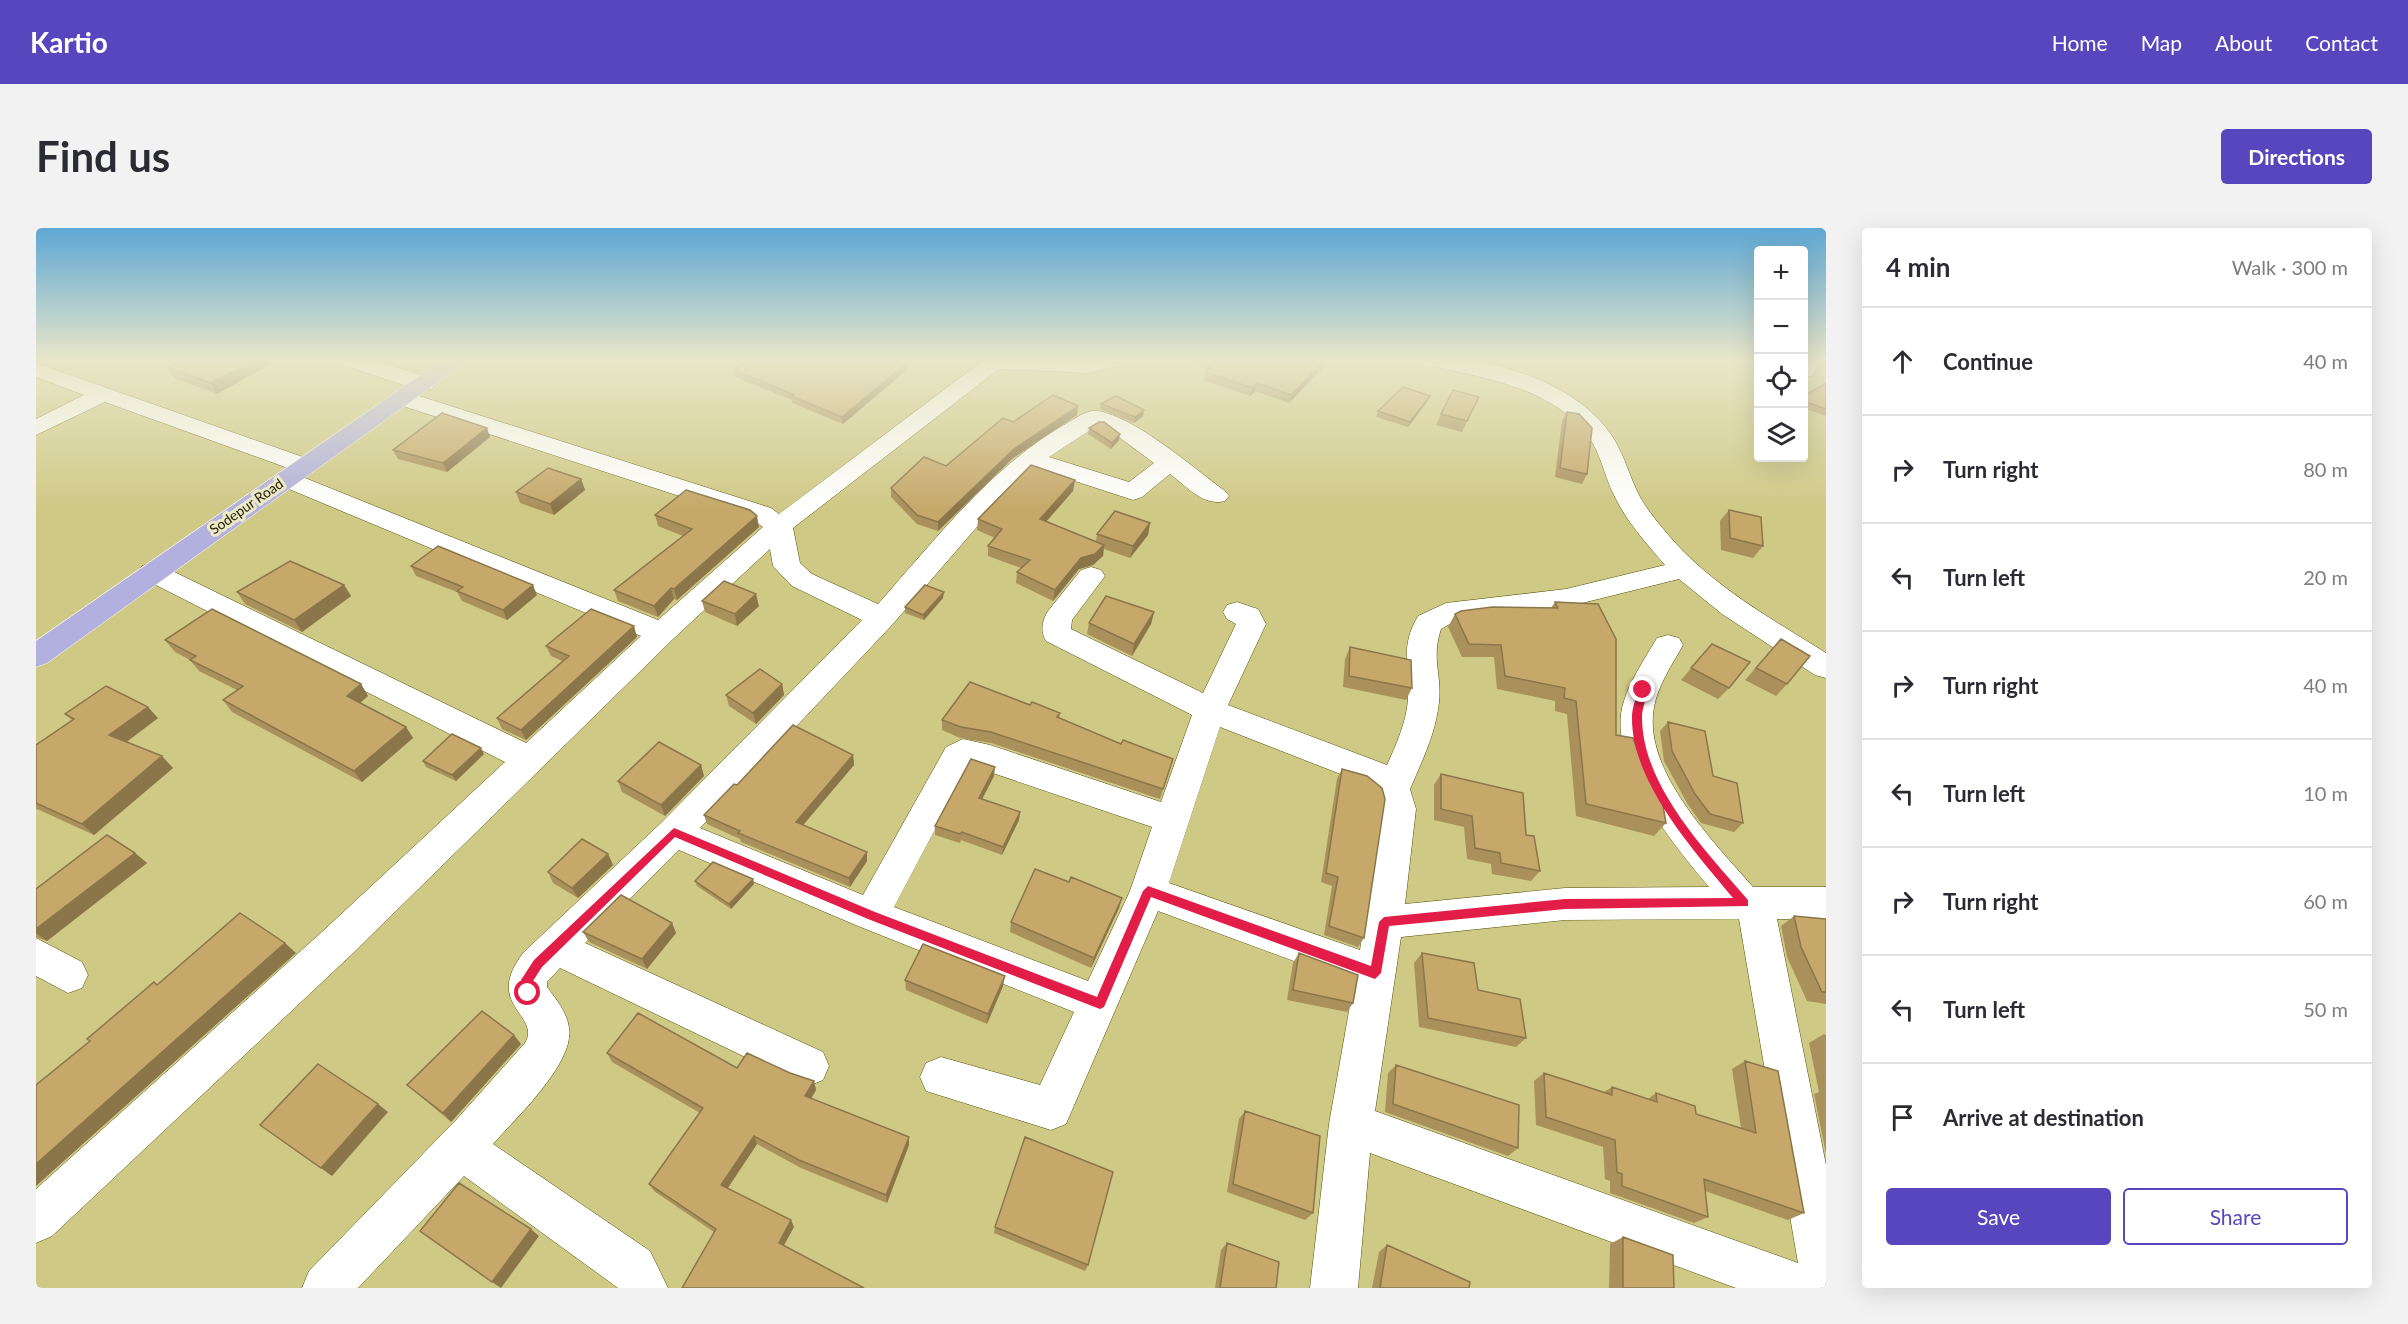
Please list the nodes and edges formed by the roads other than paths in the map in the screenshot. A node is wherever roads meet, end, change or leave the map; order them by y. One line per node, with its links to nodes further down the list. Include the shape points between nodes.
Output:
1 (75, 408): 7 (street)
2 (140, 408): 10 (street)
3 (390, 408): 10 (main road, Sodepur Road)
4 (461, 408): 12 (street, via 762,514)
5 (934, 408): 12 (street)
6 (1571, 408): 13 (street, via 1596,429 1628,497)
7 (36, 428)
8 (1031, 459): 9 (street, via 1133,492); 9 (street, via 1085,421 1101,416); 17 (street)
9 (1170, 462): 11 (street)
10 (296, 472): 14 (main road, Sodepur Road); 18 (street)
11 (1216, 496)
12 (779, 526): 17 (street, via 787,566 802,580); 18 (street)
13 (1685, 569): 21 (street, via 1731,605); 24 (street, via 1566,598 1446,613 1428,623 1420,647 1424,700 1416,736)
14 (152, 572): 20 (main road, Sodepur Road); 23 (street)
15 (1091, 576): 22 (street, via 1058,618 1056,634)
16 (1237, 612): 22 (street, via 1248,616 1251,624)
17 (882, 618): 26 (street)
18 (662, 633): 23 (street)
19 (1668, 645): 28 (street, via 1643,690 1637,717 1642,751 1661,796 1689,838)
20 (36, 656)
21 (1826, 666)
22 (1210, 710): 24 (street, via 1373,773); 25 (street)
23 (529, 759): 41 (street, via 337,943)
24 (1393, 789): 31 (street, via 1399,809)
25 (1172, 820): 27 (street); 30 (street, via 963,752)
26 (674, 832): 30 (street); 32 (street)
27 (1148, 891): 34 (street); 36 (street)
28 (1749, 903): 29 (street); 31 (street, via 1565,904); 42 (street)
29 (1826, 903)
30 (872, 915): 36 (street)
31 (1384, 922): 34 (street)
32 (555, 947): 37 (street); 40 (street, via 527,980 528,993 549,1019 549,1040 537,1061)
33 (36, 955): 35 (street)
34 (1375, 973): 39 (street)
35 (68, 975)
36 (1100, 1004): 38 (street, via 1071,1060 1052,1109)
37 (808, 1066)
38 (941, 1077)
39 (1351, 1124): 45 (street); 46 (street)
40 (461, 1148): 43 (street); 44 (street, via 633,1268)
41 (36, 1220)
42 (1826, 1285)
43 (326, 1288)
44 (644, 1288)
45 (1334, 1288)
46 (1801, 1288)

